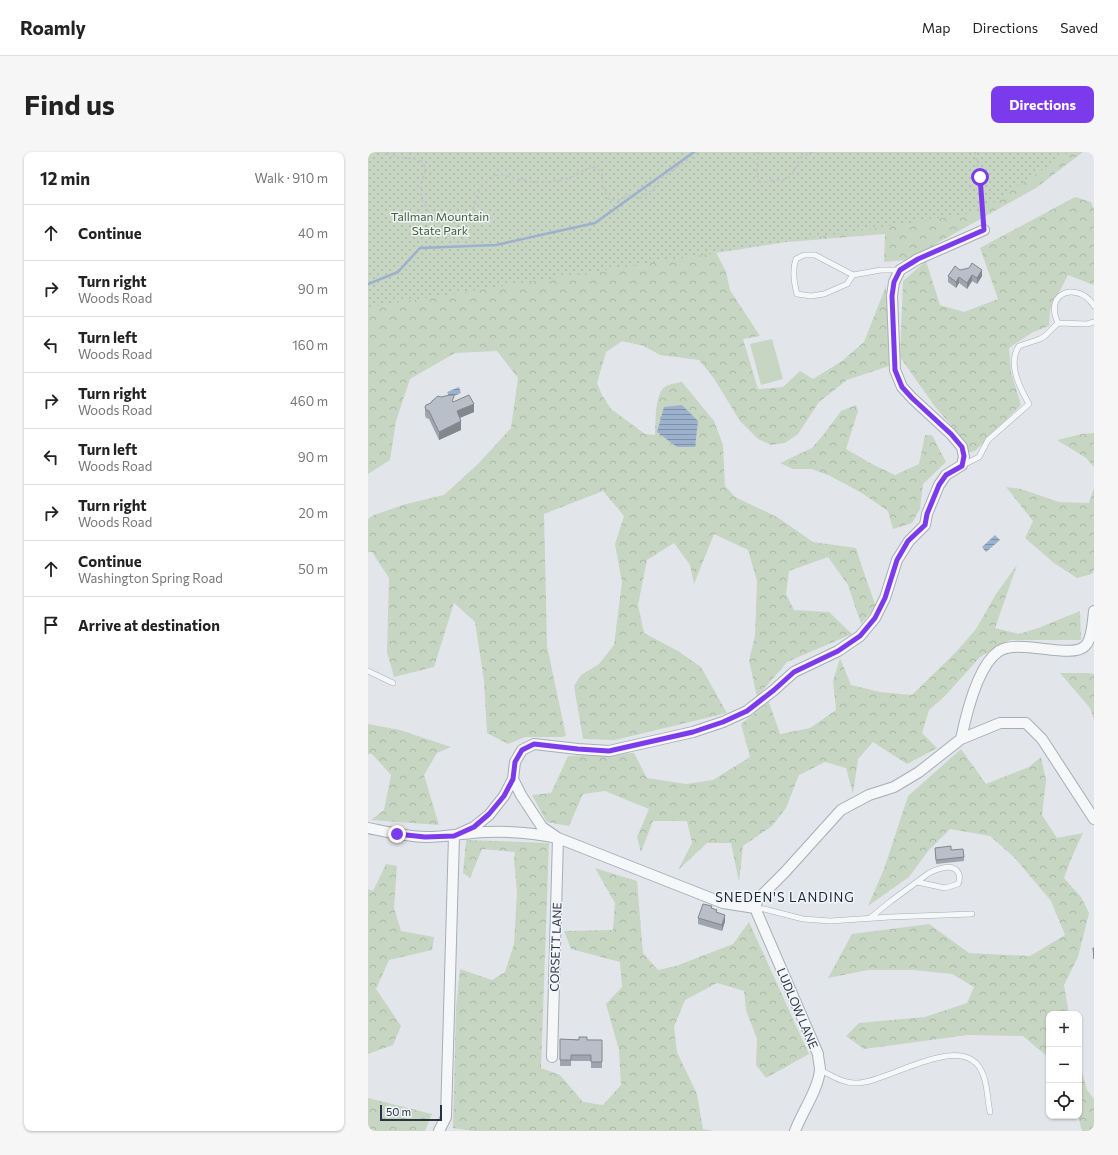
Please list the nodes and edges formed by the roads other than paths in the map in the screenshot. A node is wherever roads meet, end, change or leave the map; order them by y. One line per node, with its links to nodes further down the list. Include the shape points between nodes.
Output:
1 (984, 230): 2 (street, via 918,259)
2 (900, 270): 3 (lane, via 881,270); 7 (street, via 894,282 892,296 895,370 902,387 962,447)
3 (853, 275): 3 (lane, via 815,255 804,255 796,259 794,266 797,294 824,294 847,284)
4 (1094, 306): 5 (lane, via 1081,294 1062,294 1054,304 1054,315)
5 (1058, 322): 6 (lane); 7 (lane, via 1045,336 1019,346 1015,352 1020,388 1029,404 988,440 979,458)
6 (1094, 322)
7 (962, 466): 12 (street, via 946,475 939,485 925,525 908,541 897,560 885,598 875,618 860,636 838,651 794,672 747,711 723,722 693,732 609,751 534,744 522,750 515,762)
8 (1094, 611): 11 (street, via 1090,638 1086,646 1079,650 1004,648 988,661 978,682)
9 (368, 671): 10 (lane)
10 (393, 683)
11 (960, 739): 13 (street, via 1000,722 1026,722 1042,739); 18 (street, via 919,772 894,787 869,795 841,810 758,899)
12 (513, 779): 15 (street, via 504,796 489,814 474,827); 16 (street, via 542,827)
13 (1094, 819)
14 (368, 828): 15 (street, via 425,837)
15 (454, 836): 16 (street, via 513,832); 24 (street, via 446,1117)
16 (558, 838): 18 (street, via 723,903); 21 (street, CORSETT LANE)
17 (917, 882): 17 (lane, via 944,867 953,868 960,876 958,884 945,888); 20 (lane)
18 (755, 908): 20 (lane, via 803,919); 22 (street, LUDLOW LANE, via 818,1054)
19 (972, 914): 20 (lane)
20 (869, 919)
21 (552, 1057)
22 (820, 1070): 23 (lane, via 842,1080 856,1083 871,1082 924,1062 960,1055 970,1058 982,1070); 25 (street, LUDLOW LANE, via 812,1098)
23 (990, 1112)
24 (442, 1129)
25 (795, 1131)

